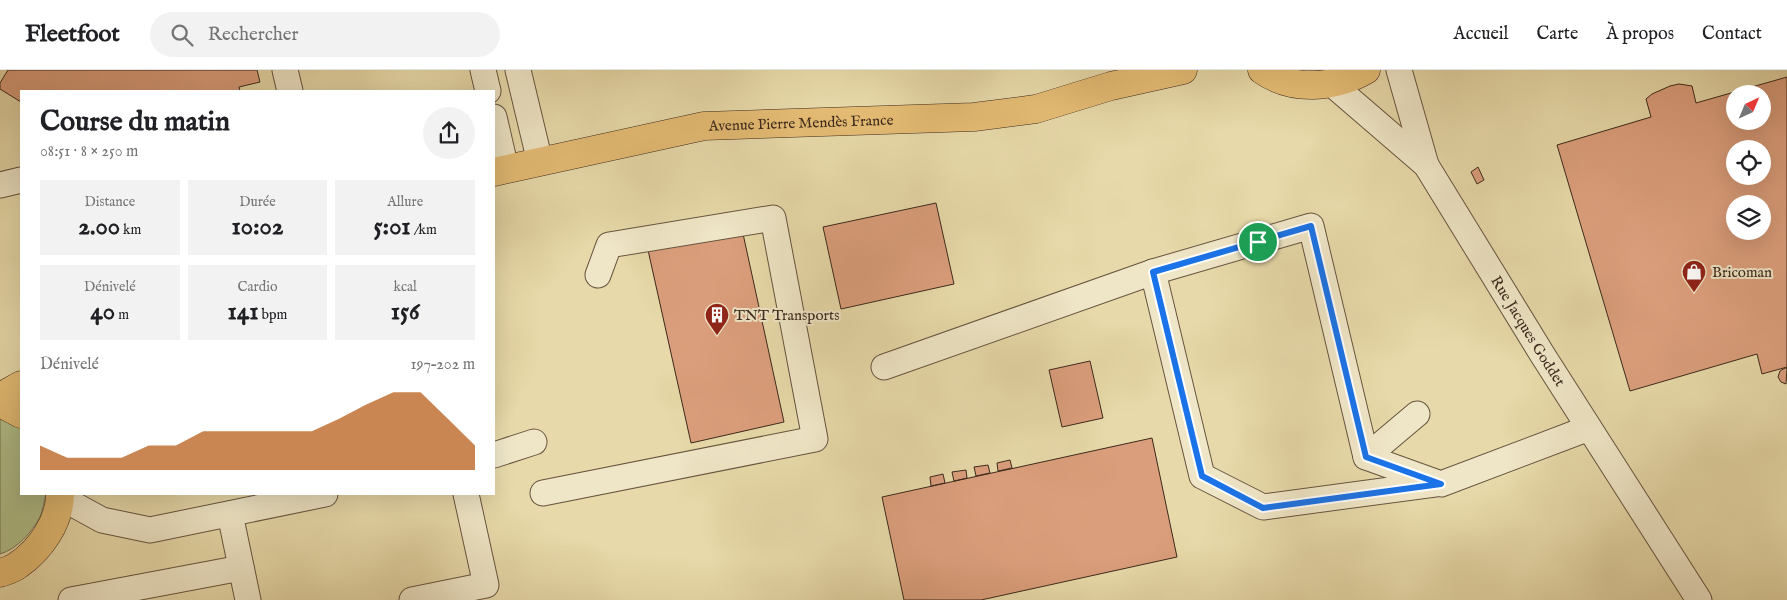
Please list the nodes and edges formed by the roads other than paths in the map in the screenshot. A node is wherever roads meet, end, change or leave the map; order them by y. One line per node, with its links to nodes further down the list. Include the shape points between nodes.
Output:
1 (285, 70): 11 (street)
2 (483, 70): 12 (street)
3 (518, 70): 14 (street)
4 (1138, 70): 10 (main road, Avenue Pierre Mendès France)
5 (1183, 70): 10 (main road, Avenue Pierre Mendès France)
6 (1262, 70): 9 (main road, via 1300,85)
7 (1366, 70): 9 (main road)
8 (1399, 70): 15 (street)
9 (1332, 84): 15 (street, Rue Jacques Goddet)
10 (1111, 86): 14 (main road, Avenue Pierre Mendès France, via 1036,109 974,117 704,126)
11 (290, 90)
12 (488, 90)
13 (495, 126): 16 (street)
14 (540, 162): 16 (main road, Avenue Pierre Mendès France)
15 (1426, 165): 27 (street, Rue Jacques Goddet)
16 (500, 171)
17 (20, 180): 18 (street)
18 (0, 185)
19 (1153, 272): 21 (street); 30 (street, via 1311,226); 31 (street, via 1202,476 1263,508)
20 (598, 275): 32 (street, via 609,245 773,218 815,439)
21 (884, 366)
22 (20, 386): 23 (main road)
23 (0, 397)
24 (0, 403): 25 (main road)
25 (20, 413)
26 (1417, 414): 30 (street)
27 (1589, 428): 31 (street); 43 (street, Rue Jacques Goddet)
28 (534, 442): 29 (street)
29 (495, 455)
30 (1366, 457): 31 (street)
31 (1441, 484)
32 (543, 493)
33 (315, 495): 36 (street)
34 (466, 495): 42 (street, via 486,585)
35 (60, 496): 37 (street, via 102,520 150,530); 39 (main road, via 53,524 38,548 17,566)
36 (265, 500): 37 (street)
37 (230, 514): 38 (street)
38 (241, 568): 40 (street); 41 (street)
39 (0, 573)
40 (71, 600)
41 (248, 600)
42 (412, 600)
43 (1700, 600)

